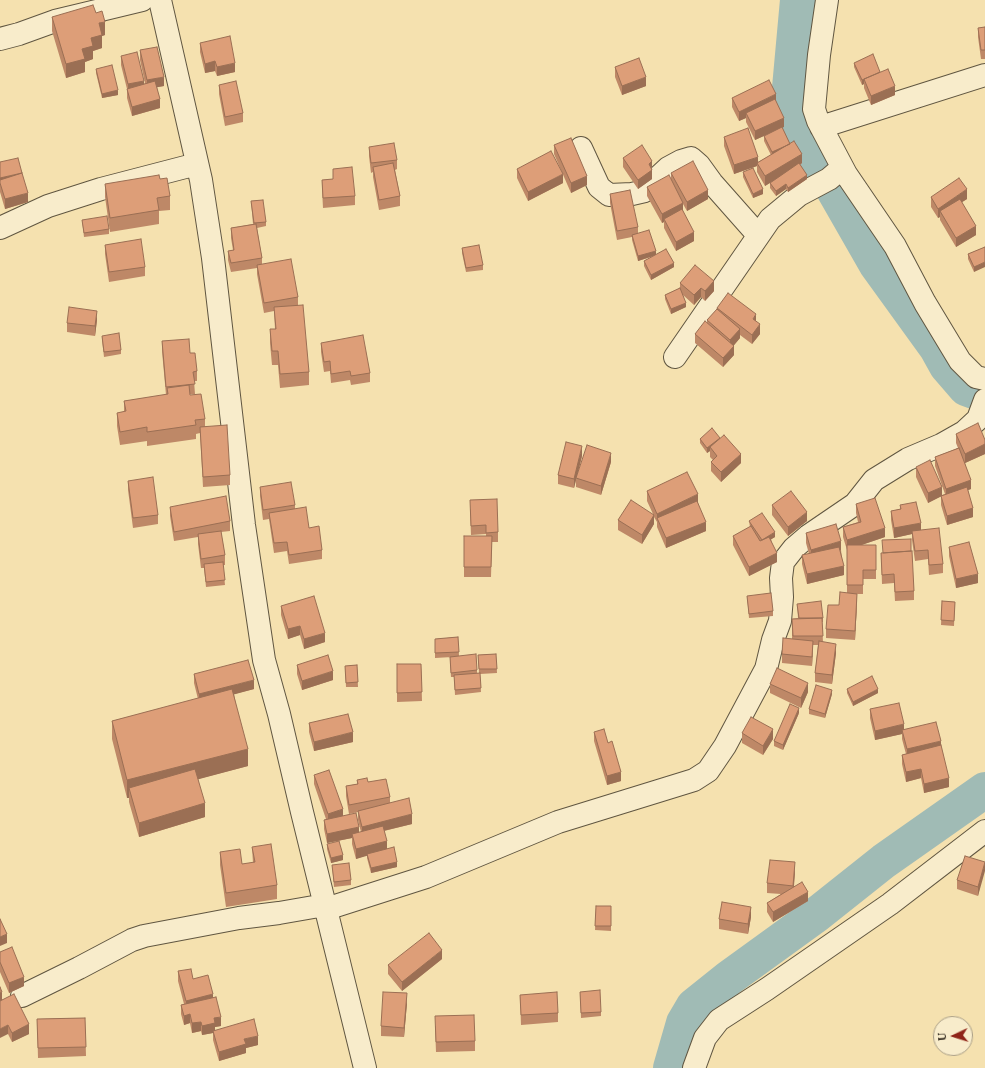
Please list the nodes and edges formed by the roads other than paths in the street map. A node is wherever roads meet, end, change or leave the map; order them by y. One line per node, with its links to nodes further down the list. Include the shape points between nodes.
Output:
1 (142, 0): 4 (street, via 55,21)
2 (160, 0): 8 (street)
3 (827, 0): 6 (street, via 814,109)
4 (0, 39)
5 (985, 75): 6 (street)
6 (821, 127): 9 (street)
7 (581, 148): 11 (street, via 599,187 609,195 645,191 668,168 691,158)
8 (197, 164): 10 (street, via 48,206); 16 (street, via 213,258 243,517 264,660)
9 (827, 179): 11 (street, via 799,195 770,219); 13 (street, via 895,246 960,361 976,377)
10 (0, 228)
11 (758, 235): 12 (street)
12 (675, 357)
13 (985, 379)
14 (981, 410): 16 (street, via 964,432 908,459 874,480 855,504 808,536 783,562 780,578 780,621 766,670 725,746 708,771 694,780 558,822 426,877)
15 (985, 831): 19 (street, via 890,904 719,1020 705,1038)
16 (326, 907): 17 (street, via 239,918 144,936); 18 (street)
17 (22, 996)
18 (365, 1068)
19 (694, 1068)

